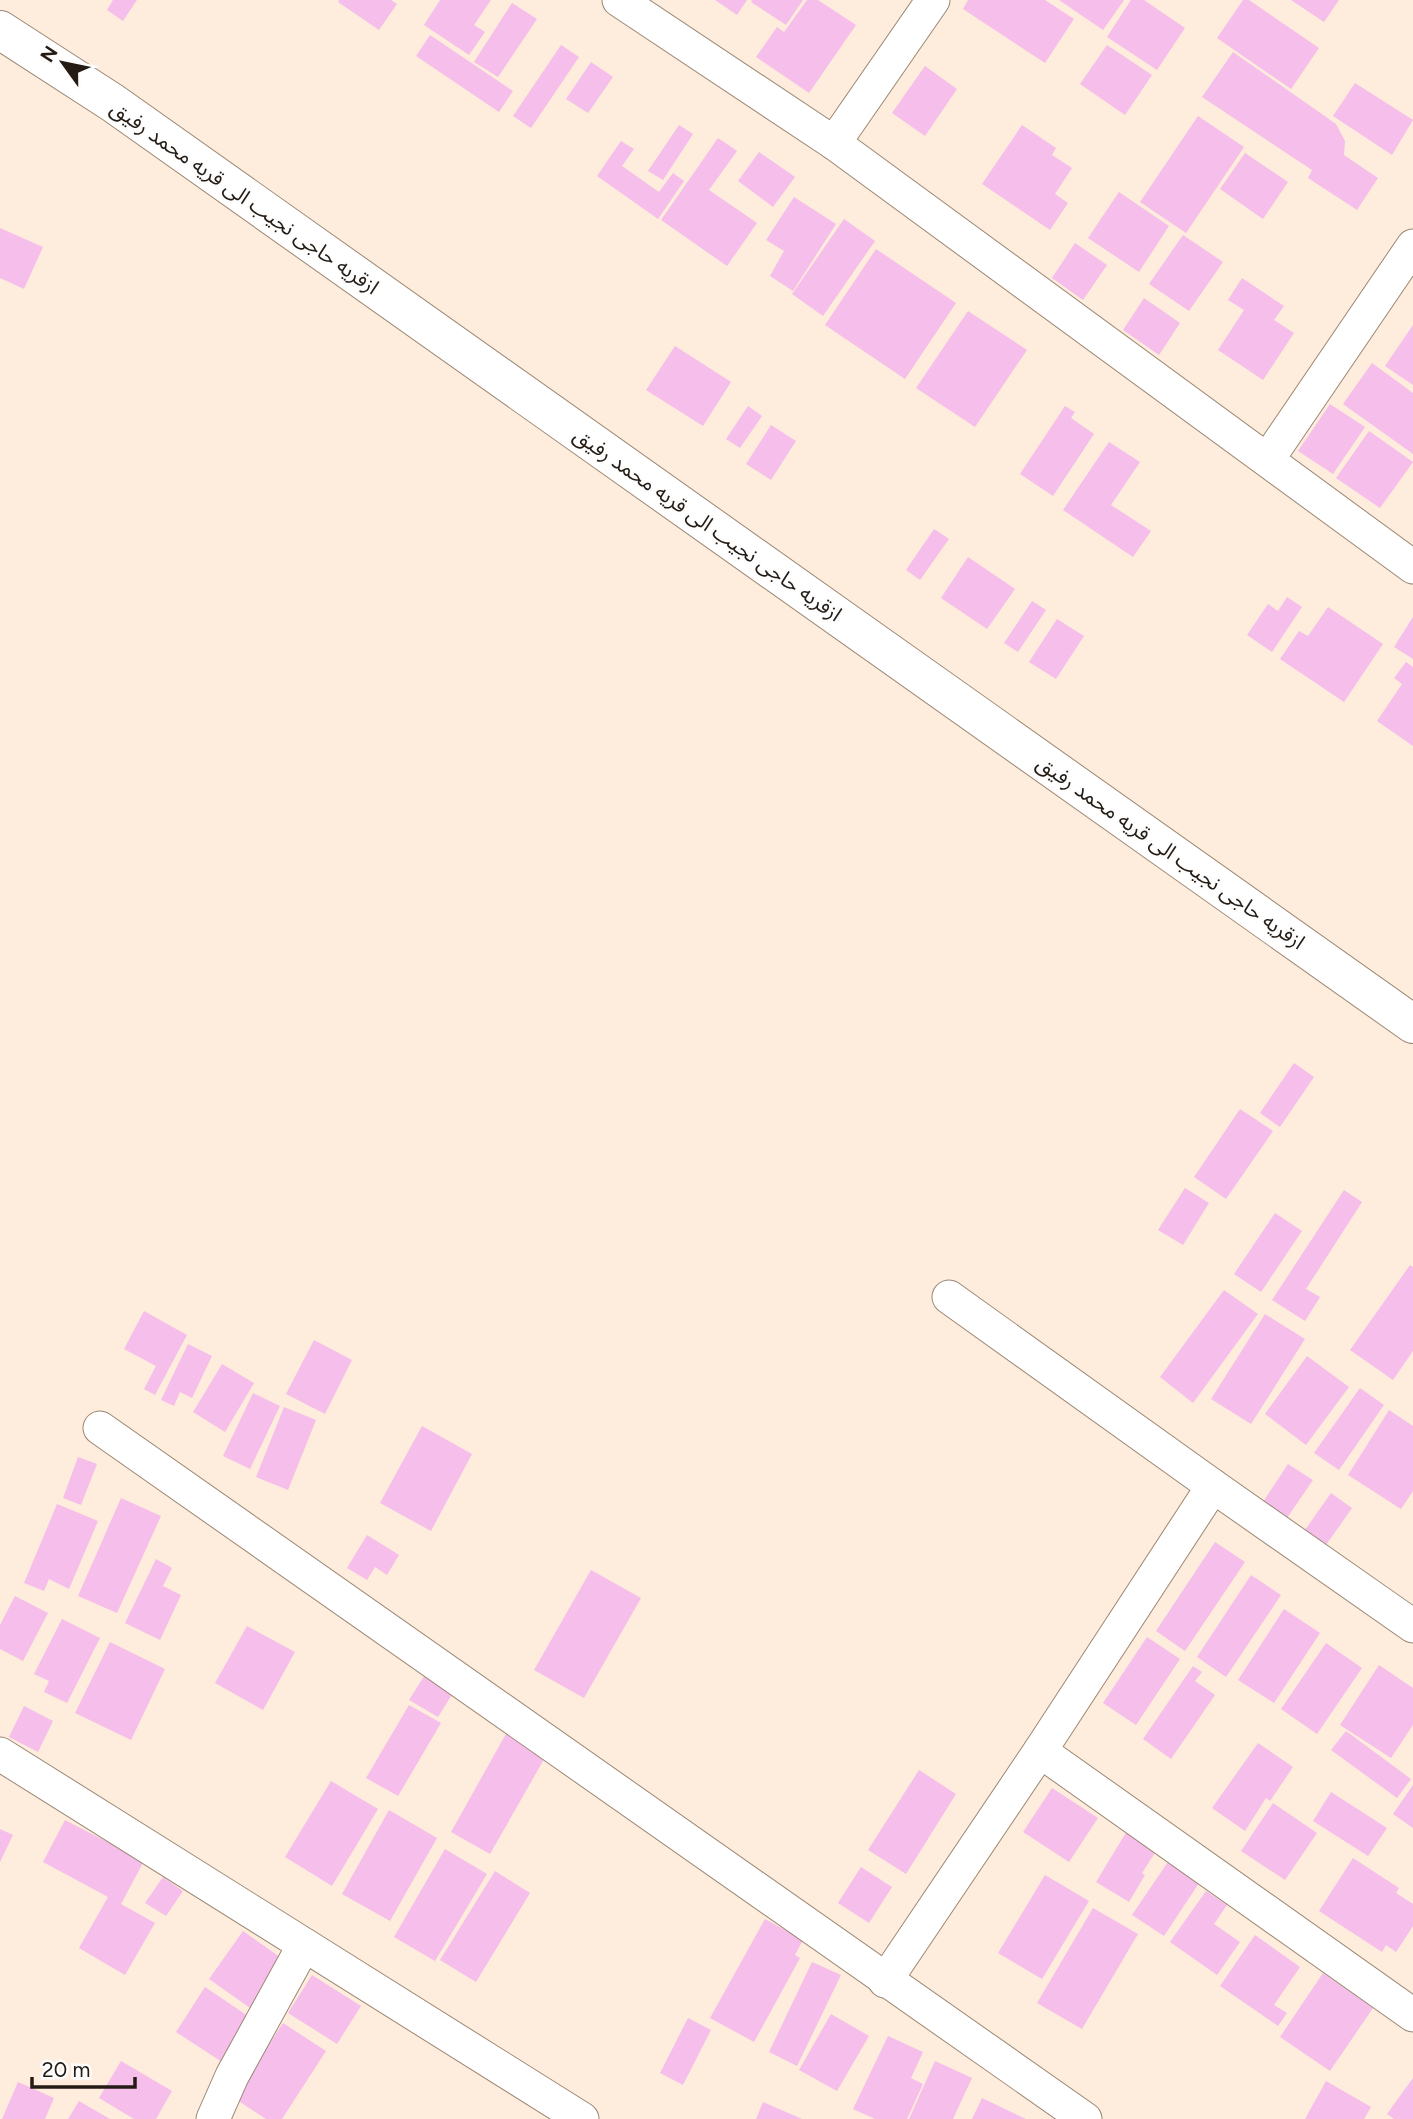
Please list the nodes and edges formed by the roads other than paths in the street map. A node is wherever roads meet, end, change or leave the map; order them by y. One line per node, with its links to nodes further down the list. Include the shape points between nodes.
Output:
1 (619, 0): 4 (street)
2 (933, 0): 4 (street)
3 (0, 30): 8 (main road, ازقریه حاجی نجیب الی قریه محمد رفیق, via 113,103)
4 (834, 143): 6 (street)
5 (1413, 246): 6 (street)
6 (1268, 459): 7 (street)
7 (1413, 567)
8 (1413, 1024)
9 (949, 1297): 11 (street)
10 (100, 1428): 16 (street)
11 (1213, 1486): 12 (street); 13 (street)
12 (1413, 1626)
13 (1040, 1751): 16 (street); 17 (street)
14 (0, 1754): 15 (street)
15 (304, 1945): 18 (street); 19 (street)
16 (885, 1981): 20 (street)
17 (1413, 2015)
18 (213, 2119)
19 (582, 2119)
20 (1085, 2119)

